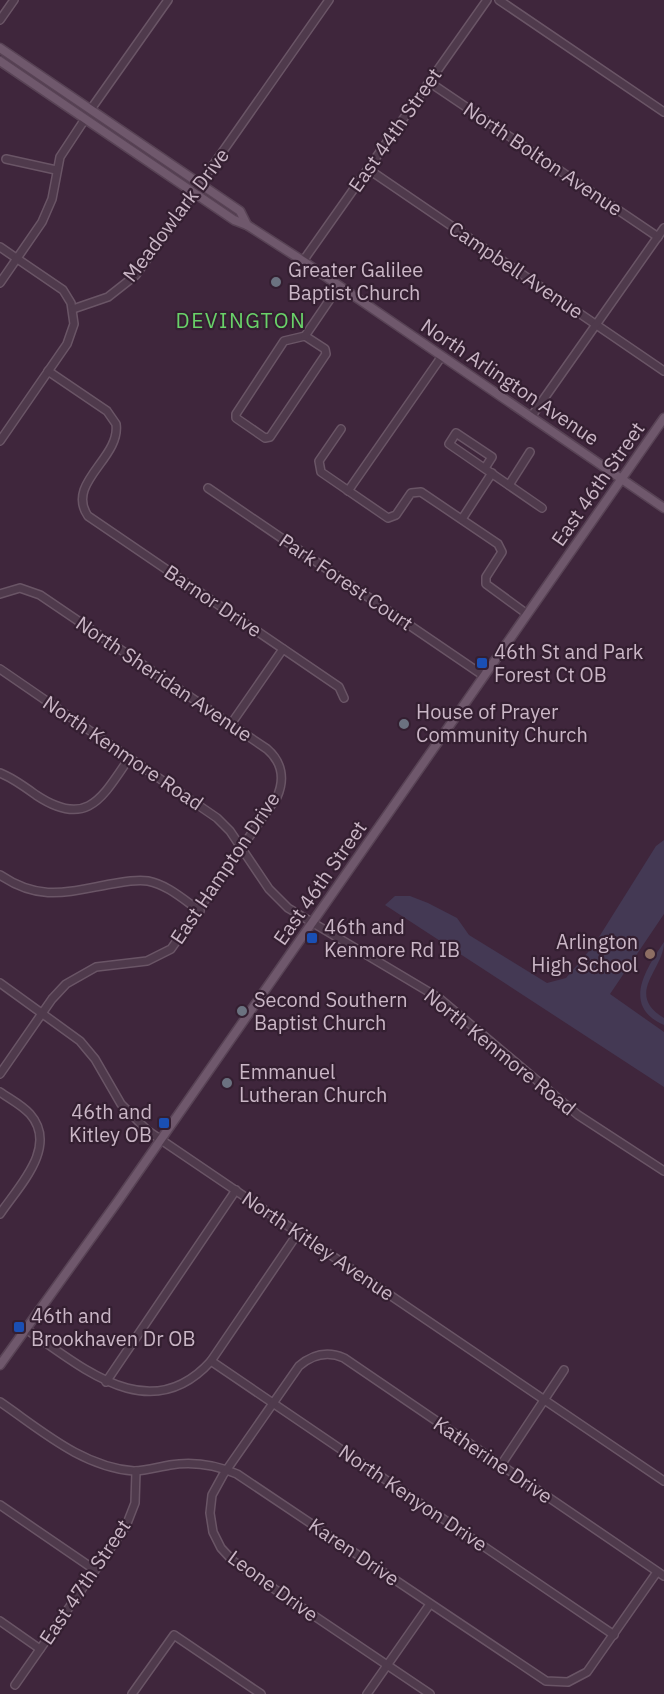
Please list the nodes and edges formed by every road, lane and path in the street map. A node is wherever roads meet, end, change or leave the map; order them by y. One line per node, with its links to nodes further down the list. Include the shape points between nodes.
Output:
1 (14, 0): 6 (street)
2 (168, 0): 10 (street)
3 (329, 0): 16 (street, Meadowlark Drive)
4 (487, 0): 9 (street, East 44th Street)
5 (499, 0): 11 (street)
6 (0, 20)
7 (0, 48): 10 (main road, North Arlington Avenue)
8 (0, 61): 12 (main road, North Arlington Avenue)
9 (429, 82): 14 (street, East 44th Street); 20 (street, North Bolton Avenue)
10 (91, 109): 16 (main road, North Arlington Avenue)
11 (664, 112)
12 (85, 119): 15 (street, via 61,154); 17 (main road, North Arlington Avenue)
13 (6, 159): 15 (street)
14 (368, 169): 23 (street, East 44th Street); 27 (street, Campbell Avenue)
15 (56, 170): 22 (street, via 49,208)
16 (201, 184): 17 (street, Meadowlark Drive); 18 (main road, North Arlington Avenue, via 240,211)
17 (194, 194): 18 (main road, North Arlington Avenue); 26 (street, Meadowlark Drive, via 133,278 108,297)
18 (247, 225): 23 (main road, North Arlington Avenue)
19 (664, 228): 20 (street)
20 (658, 237): 27 (street)
21 (0, 246): 22 (street)
22 (17, 258): 24 (street); 26 (street, via 61,288)
23 (303, 261): 25 (main road, North Arlington Avenue)
24 (0, 284)
25 (339, 286): 28 (street); 29 (main road, North Arlington Avenue)
26 (73, 309): 30 (street, via 71,335)
27 (596, 324): 31 (street, Campbell Avenue); 32 (street)
28 (305, 336): 28 (street, via 325,349 326,354 270,437 265,438 236,414 284,341)
29 (442, 356): 32 (main road, North Arlington Avenue); 42 (street)
30 (48, 371): 35 (street); 48 (street, Barnor Drive, via 107,411 117,428 114,444 86,485 82,504 91,518)
31 (664, 371)
32 (531, 417): 39 (main road, North Arlington Avenue)
33 (664, 418): 39 (main road, East 46th Street)
34 (341, 429): 42 (street, via 318,467)
35 (0, 441)
36 (530, 452): 40 (street)
37 (484, 468): 37 (street, via 492,457 456,433 449,444); 38 (street)
38 (492, 473): 40 (street); 45 (street)
39 (621, 478): 44 (main road, North Arlington Avenue); 47 (main road, East 46th Street)
40 (509, 485): 43 (street)
41 (208, 488): 50 (street, Park Forest Court)
42 (348, 491): 45 (street, via 388,518 396,515 411,493 420,491)
43 (542, 508)
44 (664, 508)
45 (462, 519): 47 (street, via 501,547 501,556 486,577 488,587)
46 (0, 594): 52 (street, North Sheridan Avenue, via 14,589 29,590)
47 (527, 614): 50 (main road, East 46th Street)
48 (283, 649): 51 (street, Barnor Drive, via 339,687); 52 (street)
49 (0, 669): 53 (street, North Kenmore Road)
50 (484, 676): 59 (main road, East 46th Street)
51 (344, 698)
52 (231, 724): 55 (street, North Sheridan Avenue, via 271,752)
53 (130, 757): 54 (street, via 98,801 74,810 51,805); 56 (street, North Kenmore Road, via 213,814)
54 (0, 773)
55 (282, 782): 56 (street, East Hampton Drive, via 277,797)
56 (242, 849): 58 (street, East Hampton Drive); 59 (street, North Kenmore Road, via 277,898)
57 (0, 875): 58 (street, via 26,890 46,894 129,880 147,881 166,888)
58 (200, 911): 61 (street, East Hampton Drive, via 164,954 139,963 110,964 82,973 66,984)
59 (311, 924): 64 (main road, East 46th Street); 65 (street, North Kenmore Road, via 439,998 578,1115)
60 (0, 983): 61 (street, North Kitley Avenue)
61 (42, 1012): 62 (street, East Hampton Drive); 64 (street, North Kitley Avenue, via 84,1045 127,1111)
62 (0, 1074)
63 (0, 1092): 67 (street, via 29,1113 40,1134 38,1157)
64 (160, 1140): 66 (street, North Kitley Avenue); 69 (main road, East 46th Street)
65 (664, 1172)
66 (236, 1190): 68 (street, North Kitley Avenue); 74 (street)
67 (0, 1214)
68 (298, 1233): 71 (street); 75 (street, North Kitley Avenue)
69 (26, 1329): 72 (main road, East 46th Street); 74 (street)
70 (319, 1355): 77 (street, Leone Drive, via 299,1366); 78 (street, Katherine Drive, via 344,1358)
71 (211, 1361): 74 (street, via 186,1381 159,1390 133,1391); 77 (street, North Kenyon Drive)
72 (0, 1365)
73 (564, 1370): 75 (street)
74 (106, 1382)
75 (545, 1400): 78 (street); 81 (street, North Kitley Avenue)
76 (0, 1402): 80 (street, Karen Drive, via 85,1458)
77 (273, 1403): 79 (street, Leone Drive); 87 (street, North Kenyon Drive)
78 (501, 1465): 84 (street, Katherine Drive)
79 (227, 1470): 80 (street, Karen Drive, via 194,1463); 85 (street, Karen Drive, via 253,1483); 89 (street, Leone Drive, via 212,1496 210,1513 213,1532 223,1550 233,1561)
80 (136, 1471): 83 (street, East 47th Street, via 130,1518)
81 (664, 1481)
82 (0, 1505): 83 (street)
83 (95, 1570): 88 (street, East 47th Street)
84 (661, 1574): 87 (street, Karen Drive)
85 (430, 1604): 87 (street, Karen Drive, via 535,1675 552,1682 571,1681 587,1672); 89 (street)
86 (0, 1621): 88 (street)
87 (614, 1635)
88 (40, 1649): 90 (street, East 47th Street)
89 (387, 1666): 93 (street); 94 (street, Leone Drive)
90 (15, 1685)
91 (132, 1694): 92 (street, via 174,1635)
92 (261, 1694)
93 (367, 1694)
94 (430, 1694)

